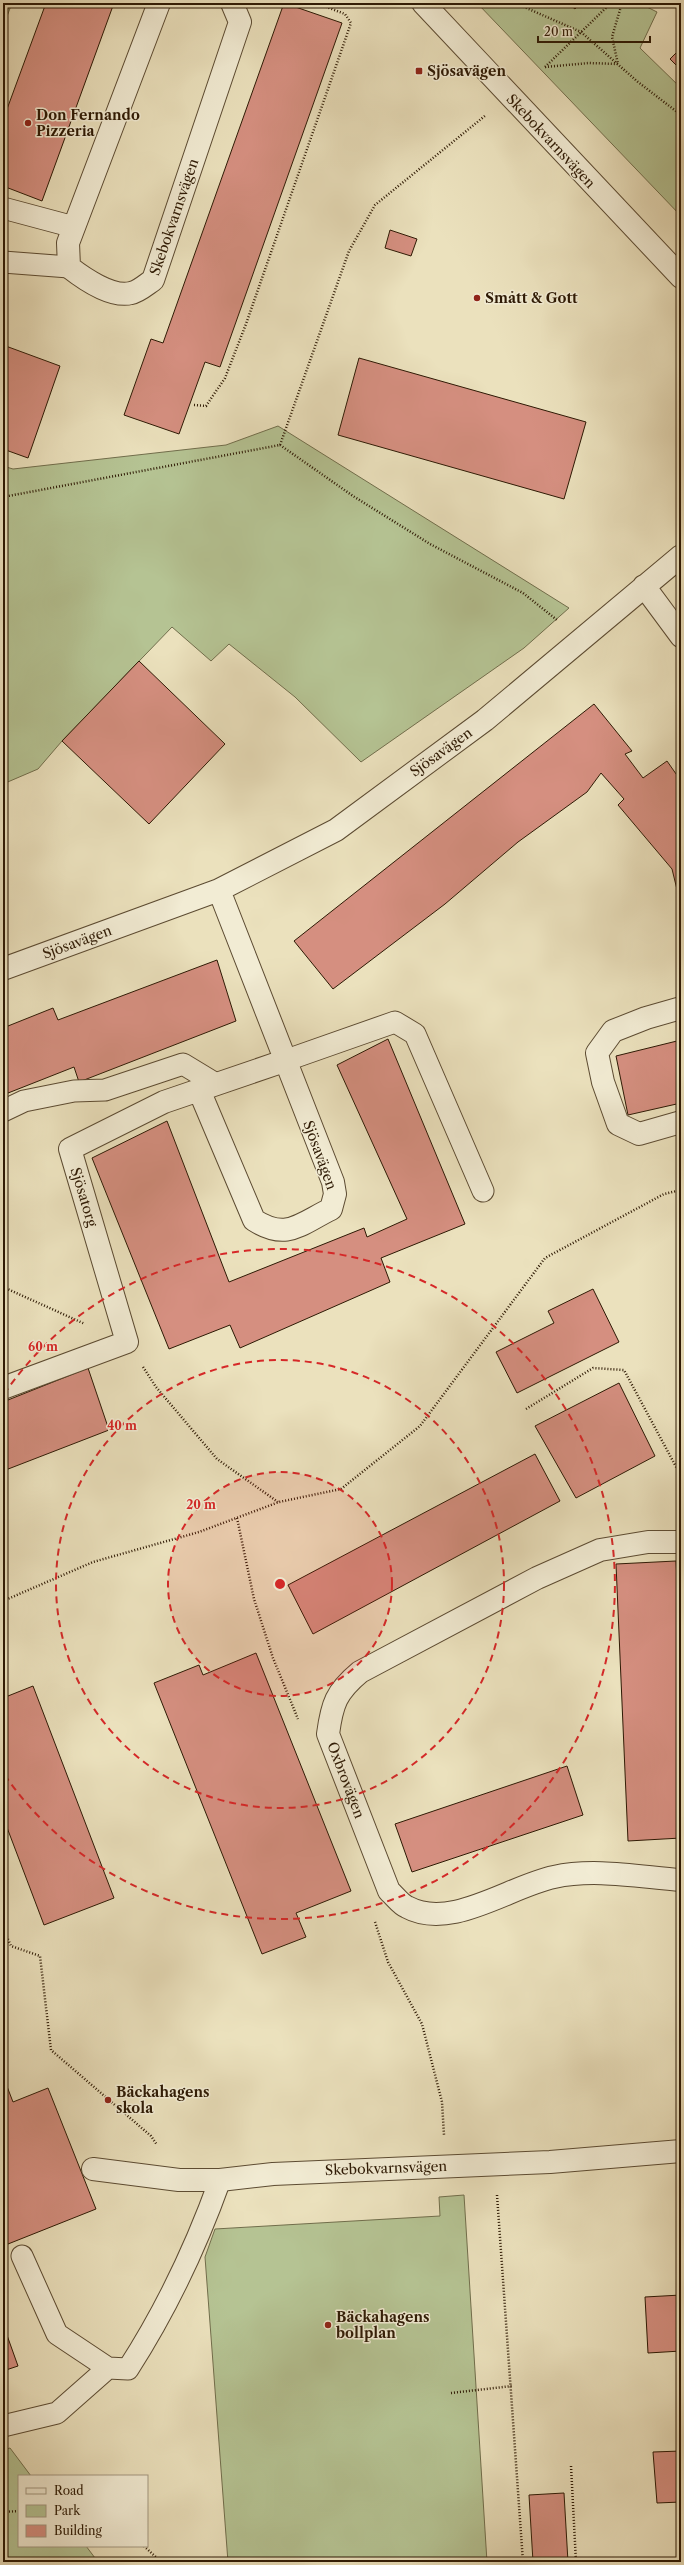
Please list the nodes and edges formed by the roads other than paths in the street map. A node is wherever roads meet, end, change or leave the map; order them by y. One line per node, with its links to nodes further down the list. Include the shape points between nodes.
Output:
1 (160, 3): 5 (street)
2 (232, 3): 7 (street, Skebokvarnsvägen, via 240,22 153,280 131,294 107,290 85,280)
3 (422, 3): 8 (street, Skebokvarnsvägen)
4 (3, 208): 5 (lane)
5 (74, 227): 7 (street, via 68,243)
6 (3, 262): 7 (lane)
7 (69, 267)
8 (681, 277)
9 (681, 556): 10 (street, Sjösavägen)
10 (644, 586): 11 (street); 12 (street, Sjösavägen, via 485,720 336,830)
11 (681, 636)
12 (219, 890): 13 (street, Sjösavägen); 15 (street, Sjösavägen)
13 (3, 969)
14 (681, 1008): 18 (street, via 614,1031 597,1053 603,1082 618,1124 639,1134)
15 (284, 1061): 16 (street, Sjösatorg); 16 (street, Sjösavägen, via 333,1182 335,1194 331,1209 286,1232 269,1230 254,1220); 19 (lane, via 395,1022 416,1034)
16 (207, 1087): 17 (lane, via 183,1064 105,1090 74,1091 24,1100); 20 (street, Sjösatorg, via 164,1102 70,1149 127,1342)
17 (3, 1111)
18 (681, 1122)
19 (483, 1191)
20 (3, 1388)
21 (681, 1542): 22 (street, Oxbrovägen, via 648,1542 600,1550 537,1578 360,1672 342,1687 332,1708 328,1734 389,1891 406,1907 426,1915 450,1915 554,1877 584,1873)
22 (681, 1880)
23 (681, 2151): 25 (street, Skebokvarnsvägen, via 550,2162 281,2173)
24 (93, 2169): 25 (street, Skebokvarnsvägen, via 179,2180)
25 (220, 2180): 27 (lane, via 200,2237 150,2335 128,2369)
26 (22, 2256): 27 (lane, via 57,2334)
27 (108, 2368): 28 (lane, via 57,2413)
28 (3, 2426)

